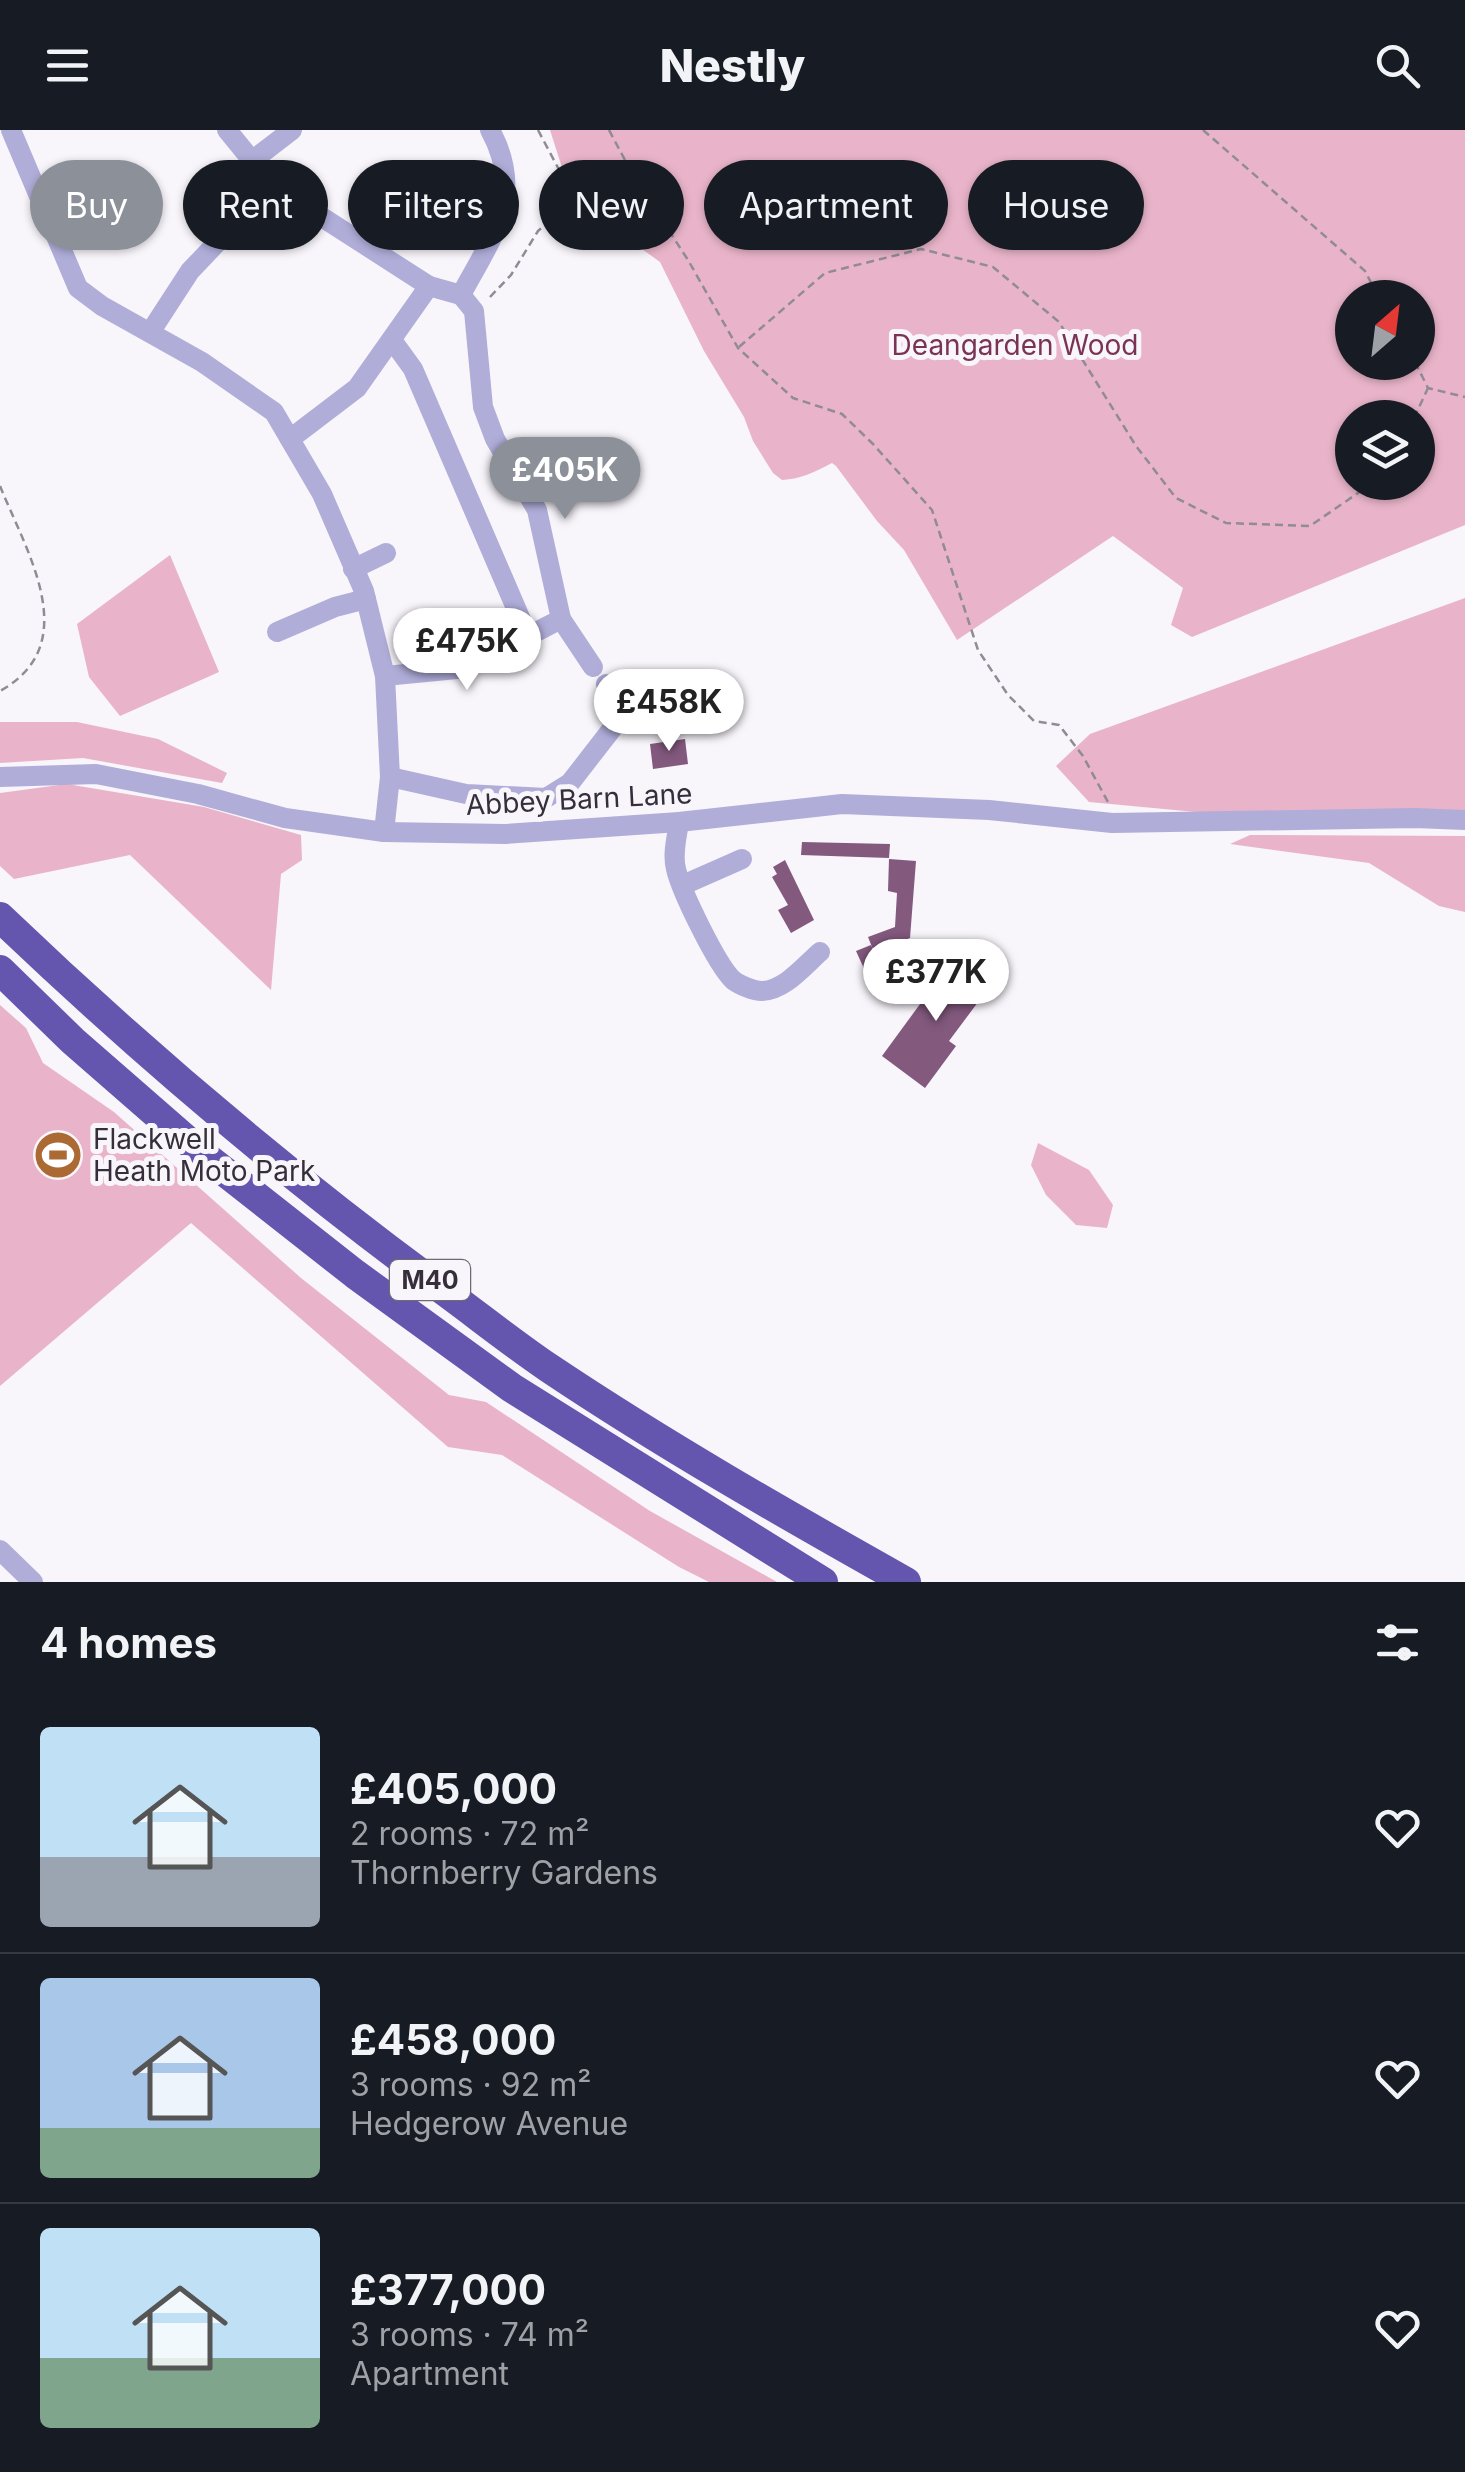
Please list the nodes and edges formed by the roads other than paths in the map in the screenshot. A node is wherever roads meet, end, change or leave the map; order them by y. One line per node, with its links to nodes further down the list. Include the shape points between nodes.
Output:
1 (11, 130): 10 (street, via 78,288)
2 (226, 130): 5 (street)
3 (292, 130): 5 (street)
4 (490, 130): 9 (street, via 507,172 503,215)
5 (252, 160)
6 (328, 220): 8 (street)
7 (209, 250): 10 (street)
8 (429, 286): 9 (street); 11 (street)
9 (468, 303): 16 (street, via 483,407 537,510)
10 (151, 331): 12 (street, via 274,412)
11 (392, 340): 12 (street, via 357,388); 18 (street, via 413,369)
12 (290, 439): 14 (street)
13 (386, 553): 14 (street)
14 (354, 568): 15 (street)
15 (366, 600): 17 (street); 20 (street)
16 (561, 619): 18 (street); 19 (street)
17 (277, 632)
18 (528, 636): 20 (street, via 467,668)
19 (593, 667)
20 (385, 676): 23 (street)
21 (606, 684): 23 (street, via 614,725 570,783 546,798 466,794)
22 (0, 777): 26 (street, Abbey Barn Lane, via 96,774 285,818)
23 (390, 777): 26 (street)
24 (1465, 820): 25 (street, Abbey Barn Lane, via 1112,824 842,804)
25 (679, 822): 26 (street, Abbey Barn Lane, via 505,834); 28 (street, via 674,852)
26 (384, 832)
27 (742, 858): 28 (street)
28 (683, 885): 30 (street, via 720,966 736,984 761,991 777,986)
29 (0, 917): 35 (highway, M40, via 212,1111 372,1238 548,1367)
30 (820, 952)
31 (0, 970): 34 (highway, M40, via 191,1144 355,1274 512,1388)
32 (0, 1550): 33 (street)
33 (33, 1582)
34 (823, 1582)
35 (906, 1582)

